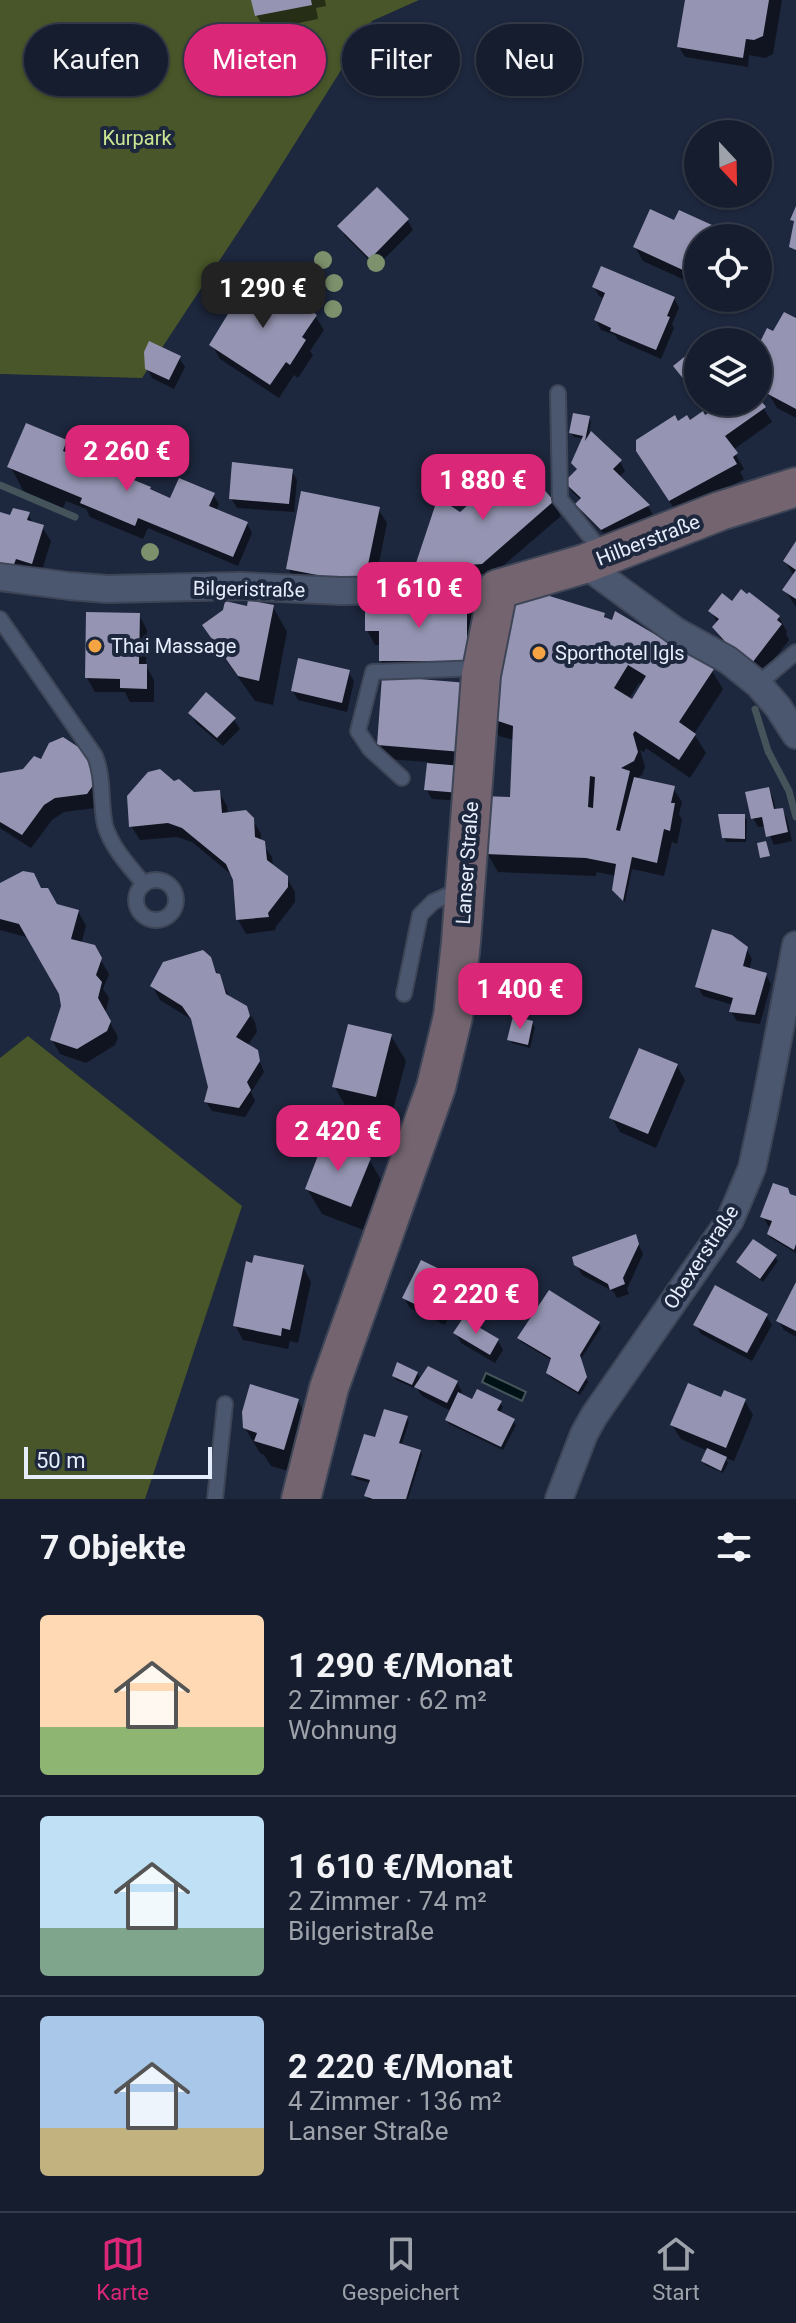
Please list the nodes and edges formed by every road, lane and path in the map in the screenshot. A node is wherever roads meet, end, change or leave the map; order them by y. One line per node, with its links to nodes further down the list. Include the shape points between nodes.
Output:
1 (558, 393): 3 (lane, via 560,499)
2 (796, 487): 3 (main road, Hilberstraße)
3 (595, 560): 5 (main road, Hilberstraße); 9 (street, via 677,632)
4 (0, 577): 5 (street, Bilgeristraße, via 107,589)
5 (498, 589): 8 (main road, Lanser Straße)
6 (0, 619): 12 (lane, via 92,750 109,837)
7 (796, 652): 9 (lane)
8 (482, 668): 11 (lane, via 373,672 358,731); 13 (main road, Lanser Straße)
9 (758, 684): 10 (street)
10 (796, 735)
11 (402, 778)
12 (144, 884)
13 (465, 888): 15 (main road, Lanser Straße); 17 (lane, via 433,902 420,915)
14 (796, 945): 21 (street, Obexerstraße, via 752,1168 730,1220 594,1416)
15 (458, 985): 16 (lane); 20 (main road, Lanser Straße, via 443,1089 329,1388)
16 (559, 990)
17 (404, 994)
18 (225, 1404): 19 (lane)
19 (215, 1499)
20 (301, 1499)
21 (559, 1499)

